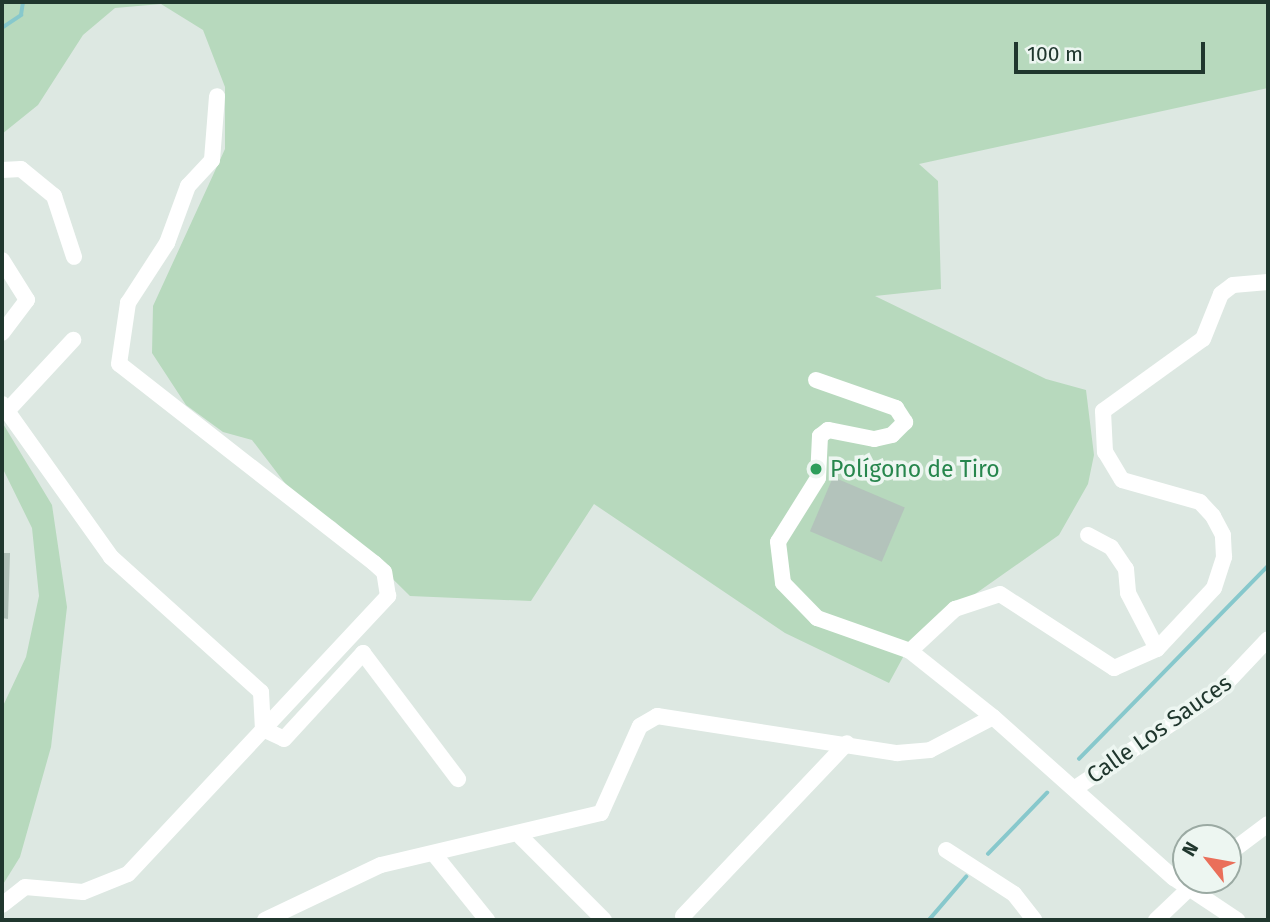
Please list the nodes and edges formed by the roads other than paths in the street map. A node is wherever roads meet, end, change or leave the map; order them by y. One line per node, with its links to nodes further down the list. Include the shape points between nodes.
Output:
1 (217, 96): 15 (street, via 212,160 188,186 167,243 128,303 119,364 374,563 389,590)
2 (2, 170): 3 (street, via 20,169 54,196)
3 (74, 257)
4 (2, 260): 6 (street, via 27,300)
5 (1268, 282): 12 (street, via 1233,285 1221,294 1203,339 1103,411 1110,469 1140,488 1200,502 1223,535 1214,588)
6 (2, 333)
7 (73, 340): 9 (street)
8 (816, 380): 13 (street, via 896,408 905,422 892,435 874,439 828,430 820,436 818,478 778,542 783,583 817,618)
9 (5, 407): 15 (street, via 111,557 261,692)
10 (1088, 535): 12 (street, via 1111,547 1126,569 1128,593)
11 (1268, 639): 18 (street, Calle Los Sauces, via 1217,693)
12 (1157, 649): 13 (street, via 1114,668 1000,594 956,609)
13 (910, 651): 14 (street)
14 (993, 717): 16 (street, via 930,750 897,753); 18 (street)
15 (263, 729): 17 (street, via 284,739 363,653); 27 (street, via 128,874 83,892 25,887)
16 (847, 743): 20 (street, via 657,716 640,726 601,813); 28 (street)
17 (458, 779)
18 (1077, 786): 24 (street)
19 (1268, 824): 21 (street)
20 (521, 837): 23 (street); 31 (street)
21 (1242, 844)
22 (946, 850): 32 (street, via 1014,894)
23 (434, 854): 29 (street, via 381,865); 30 (street)
24 (1172, 866)
25 (1183, 894): 33 (street)
26 (1206, 894): 34 (street)
27 (2, 905)
28 (683, 916)
29 (265, 920)
30 (487, 920)
31 (604, 920)
32 (1034, 920)
33 (1156, 920)
34 (1237, 920)

